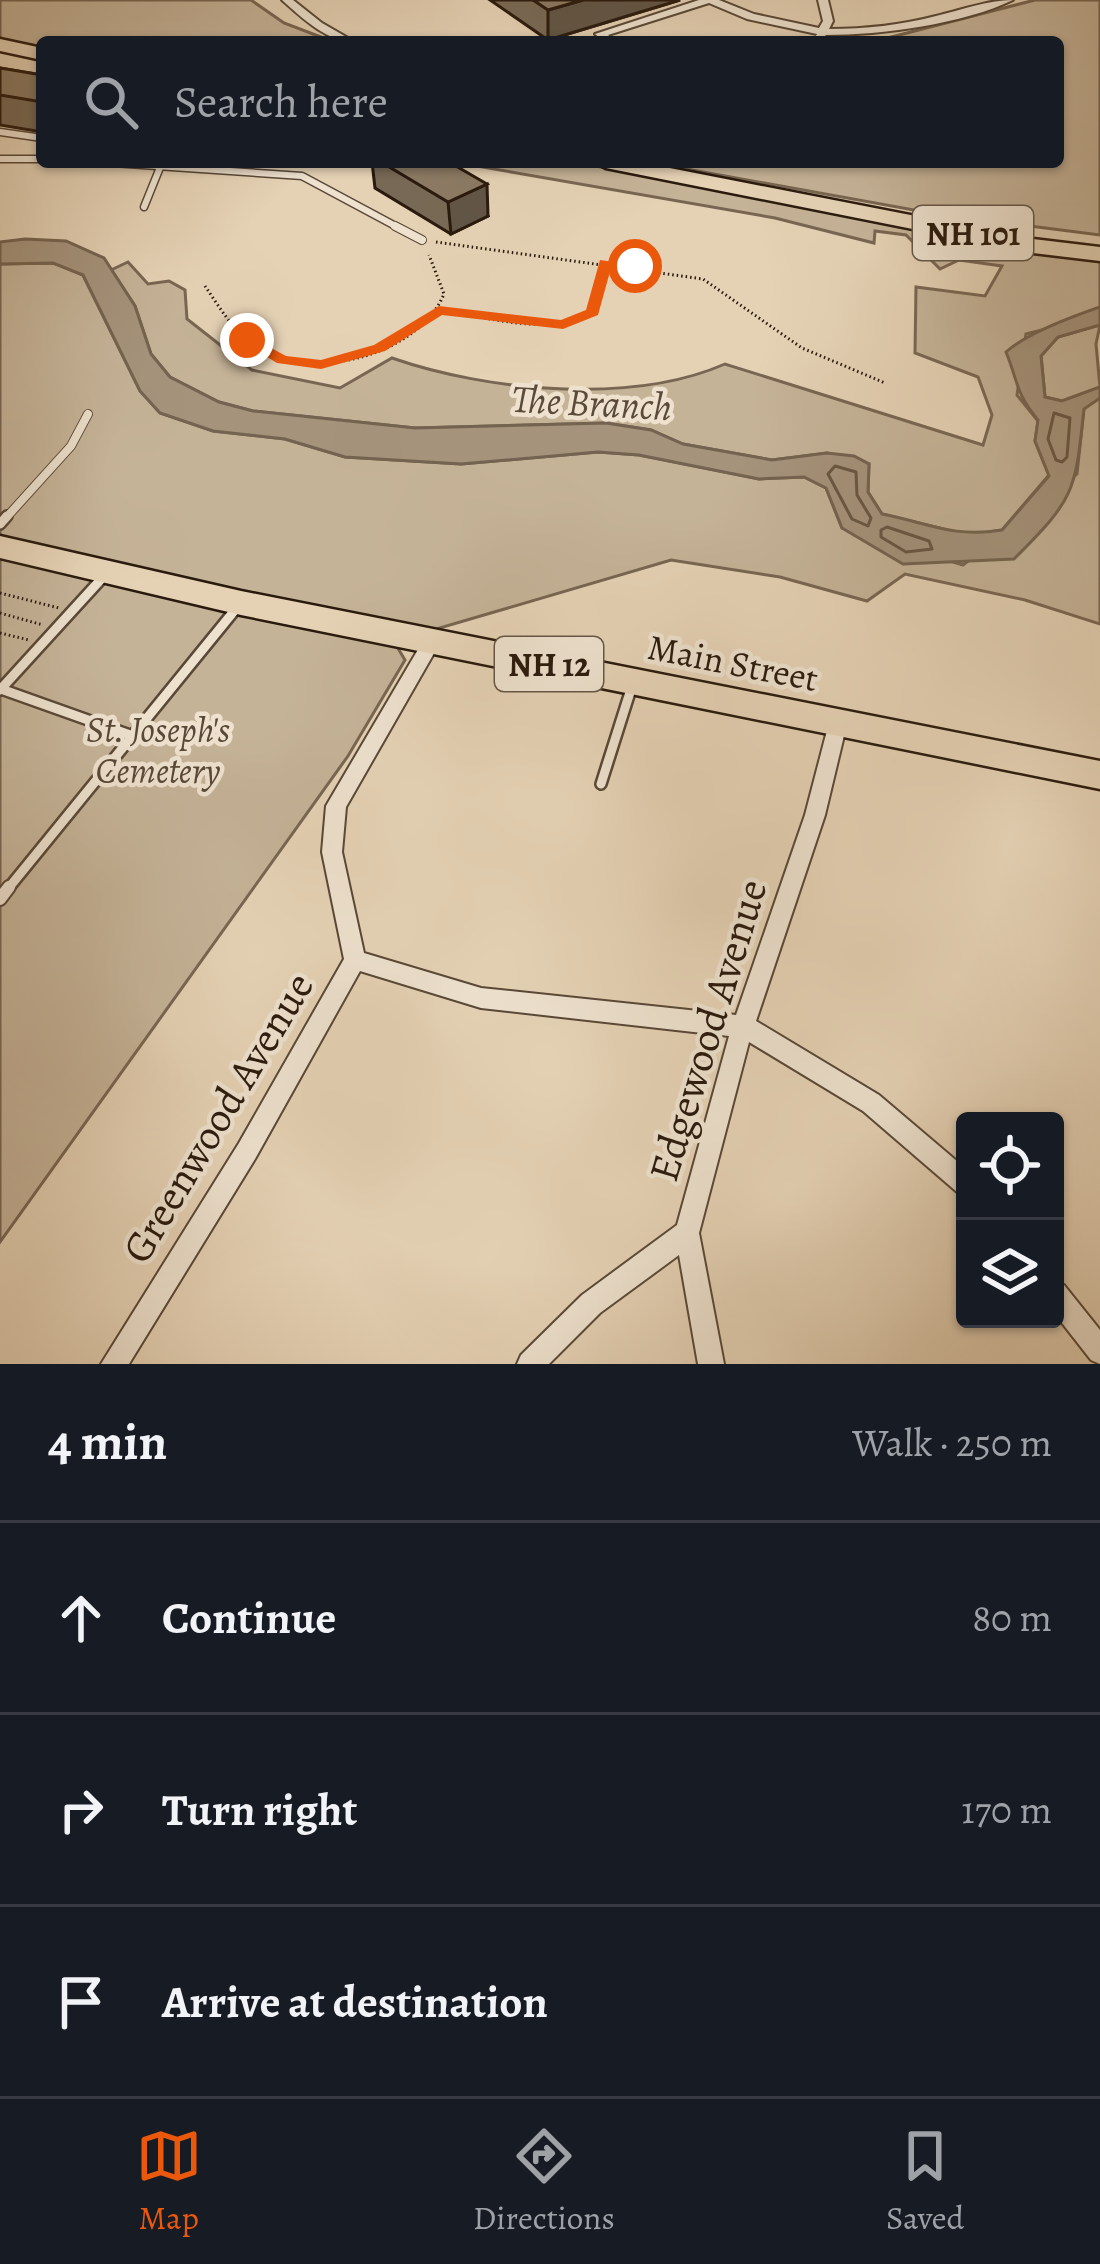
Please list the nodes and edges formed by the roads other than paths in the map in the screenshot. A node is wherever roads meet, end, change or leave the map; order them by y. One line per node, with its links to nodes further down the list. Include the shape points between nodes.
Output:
1 (287, 0): 6 (street)
2 (709, 0): 5 (street, via 756,20); 7 (street)
3 (823, 0): 5 (street)
4 (1008, 0): 5 (street, via 891,32)
5 (827, 31): 8 (street)
6 (338, 36)
7 (603, 36)
8 (822, 36)
9 (0, 48): 10 (highway)
10 (36, 55)
11 (0, 132): 12 (lane)
12 (36, 138)
13 (0, 158): 14 (lane)
14 (36, 160)
15 (160, 168): 18 (lane)
16 (199, 168): 20 (lane, via 302,176)
17 (638, 168): 19 (highway, NH 101)
18 (144, 207)
19 (846, 207): 21 (highway, NH 101); 22 (highway, NH 101)
20 (422, 240)
21 (1100, 242)
22 (1100, 254)
23 (88, 414): 24 (lane, via 71,446)
24 (0, 524)
25 (0, 547): 26 (highway, Main Street / NH 12)
26 (107, 572): 27 (highway, Main Street / NH 12); 30 (lane)
27 (241, 603): 28 (highway, Main Street / NH 12); 32 (lane)
28 (432, 641): 29 (highway, Main Street / NH 12); 36 (street, Greenwood Avenue, via 336,806 332,852)
29 (633, 681): 31 (highway, Main Street / NH 12); 34 (lane)
30 (0, 689): 32 (lane)
31 (838, 723): 33 (highway, Main Street / NH 12); 37 (street, Edgewood Avenue)
32 (133, 736): 35 (lane)
33 (1100, 775)
34 (601, 784)
35 (0, 899)
36 (355, 960): 37 (street, via 481,998); 42 (street, Greenwood Avenue)
37 (745, 1028): 38 (street, via 872,1103); 39 (street, Edgewood Avenue)
38 (956, 1176)
39 (687, 1233): 43 (street, via 591,1304); 44 (street, Edgewood Avenue)
40 (1064, 1305): 41 (street)
41 (1100, 1351)
42 (114, 1364)
43 (530, 1364)
44 (710, 1364)

